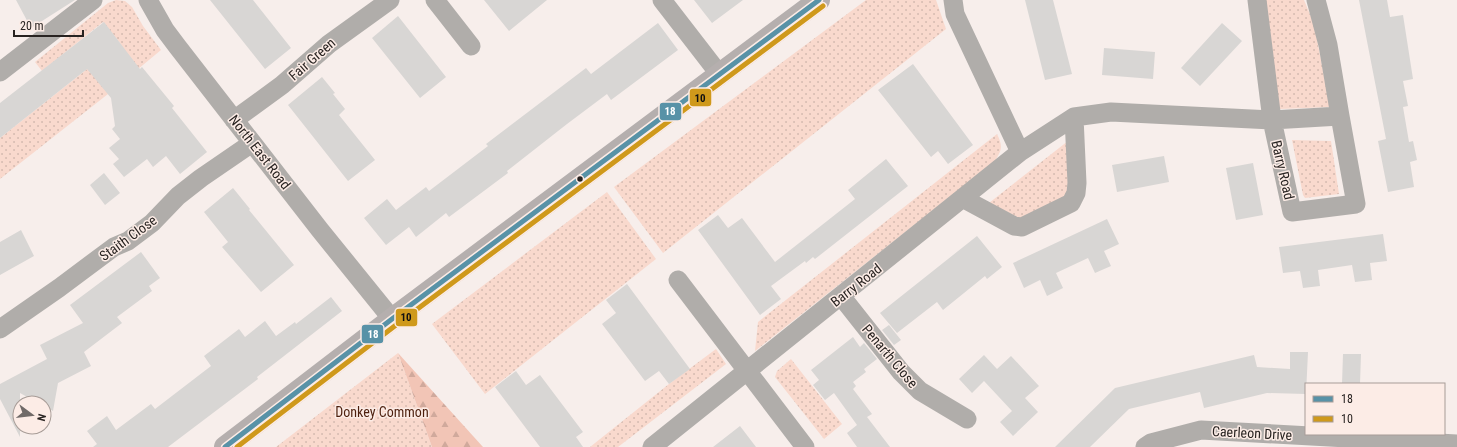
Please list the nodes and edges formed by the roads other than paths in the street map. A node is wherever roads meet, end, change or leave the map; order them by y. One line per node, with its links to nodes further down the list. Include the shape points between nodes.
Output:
1 (93, 0): 11 (street)
2 (148, 0): 15 (street, North East Road, via 176,46)
3 (390, 0): 15 (street, Fair Green, via 329,44 282,86)
4 (435, 0): 10 (street)
5 (662, 0): 12 (street)
6 (819, 0): 12 (main road)
7 (953, 0): 18 (street, via 955,14)
8 (1257, 0): 16 (street, Barry Road)
9 (1316, 0): 13 (street, Barry Road, via 1328,45)
10 (471, 46)
11 (0, 72)
12 (720, 74): 22 (main road)
13 (1340, 116): 16 (street, Barry Road); 16 (street, Barry Road, via 1356,204 1292,212)
14 (1074, 117): 16 (street, Barry Road, via 1111,112); 18 (street, Barry Road); 19 (street, via 1077,183 1071,203 1022,227 1014,226)
15 (234, 120): 17 (street, North East Road)
16 (1272, 120)
17 (252, 143): 22 (street, North East Road); 23 (street, Staith Close, via 200,178 152,223 128,241 114,247)
18 (1020, 152): 19 (street, Barry Road)
19 (964, 199): 21 (street, Barry Road)
20 (678, 280): 24 (street)
21 (841, 296): 24 (street, Barry Road); 25 (street, Penarth Close, via 901,372 920,391)
22 (392, 319): 27 (main road)
23 (0, 329)
24 (747, 371): 28 (street, Barry Road); 29 (street)
25 (967, 419)
26 (1457, 444): 30 (street, Caerleon Drive, via 1201,430 1151,443)
27 (225, 447)
28 (652, 447)
29 (805, 447)
30 (1145, 447)

